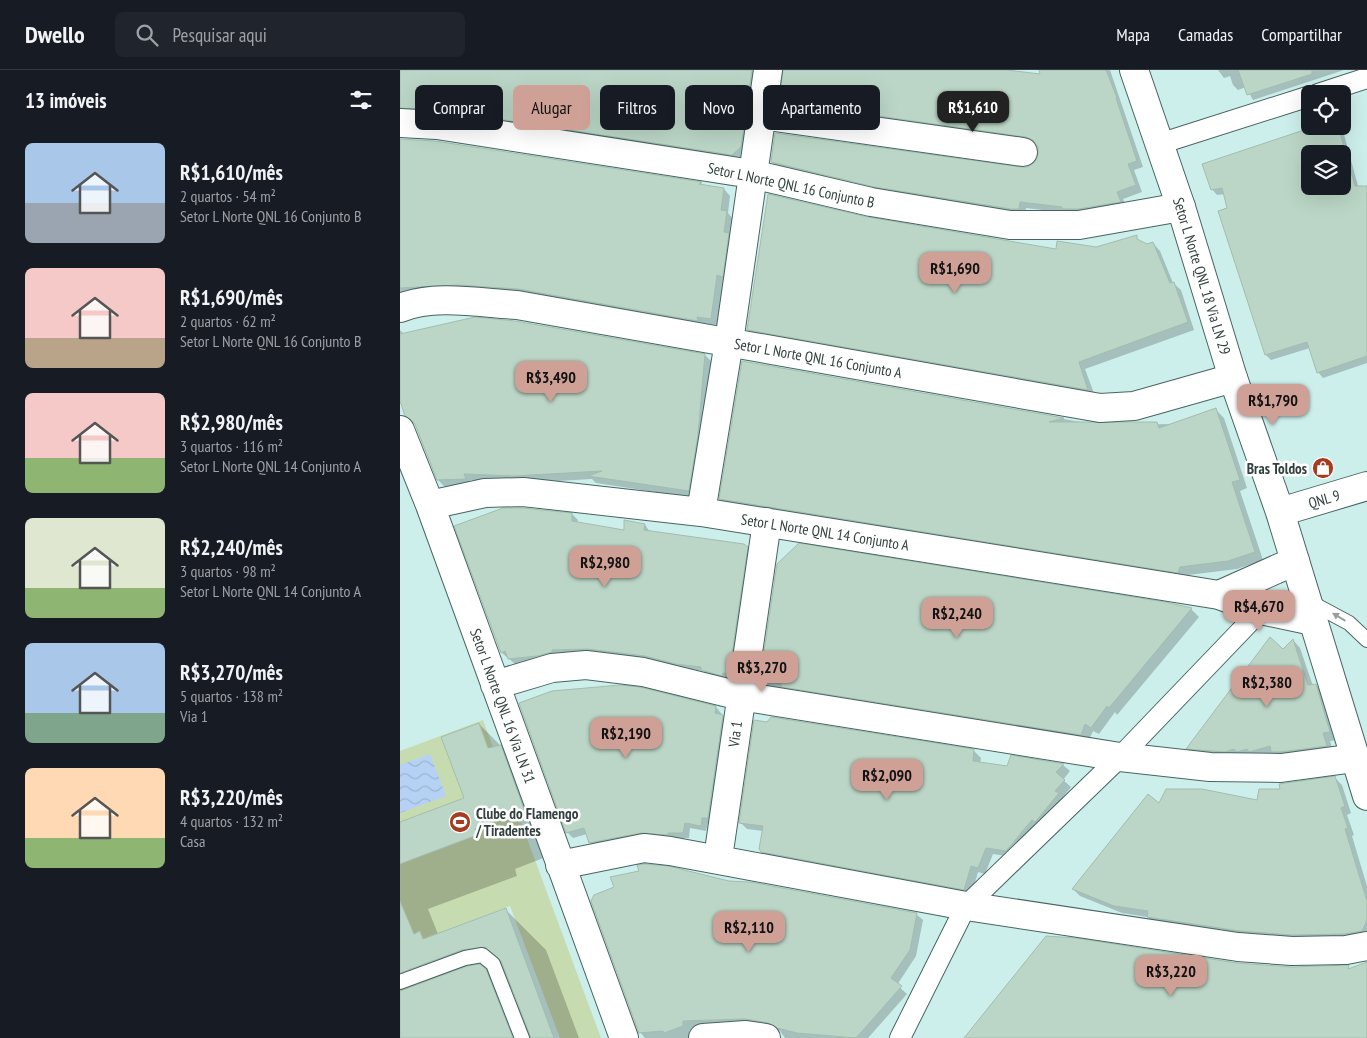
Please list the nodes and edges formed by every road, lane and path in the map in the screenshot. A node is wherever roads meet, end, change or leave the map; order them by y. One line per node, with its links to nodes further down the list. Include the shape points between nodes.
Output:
1 (768, 70): 6 (street)
2 (1134, 70): 8 (street, Setor L Norte QNL 18 Via LN 29)
3 (1367, 78): 4 (street)
4 (1346, 85)
5 (1301, 99): 8 (street)
6 (761, 115): 9 (street); 10 (street)
7 (400, 123): 10 (street, Setor L Norte QNL 16 Conjunto B, via 437,125)
8 (1159, 144): 11 (street, Setor L Norte QNL 18 Via LN 29)
9 (1023, 152)
10 (752, 174): 11 (street, Setor L Norte QNL 16 Conjunto B, via 871,202 1010,225 1079,225); 13 (street)
11 (1181, 207): 14 (street, Setor L Norte QNL 18 Via LN 29)
12 (400, 308): 13 (street, Setor L Norte QNL 16 Conjunto A, via 449,300 517,305)
13 (729, 342): 14 (street, Setor L Norte QNL 16 Conjunto A, via 1100,408 1134,406); 18 (street)
14 (1233, 378): 19 (street, Setor L Norte QNL 18 Via LN 29)
15 (400, 430): 17 (street, Setor L Norte QNL 16 Via LN 31)
16 (1367, 486): 19 (street, QNL 9)
17 (430, 505): 18 (street, Setor L Norte QNL 14 Conjunto A, via 485,493 523,492); 26 (street, Setor L Norte QNL 16 Via LN 31)
18 (701, 512): 20 (street, Setor L Norte QNL 14 Conjunto A)
19 (1280, 512): 21 (street, Setor L Norte QNL 18 Via LN 29)
20 (767, 522): 22 (street, Setor L Norte QNL 14 Conjunto A); 27 (street, Via 1)
21 (1295, 561): 22 (street); 24 (street, Setor L Norte QNL 18 Via LN 29)
22 (1219, 595): 23 (street, Setor L Norte QNL 14 Conjunto A)
23 (1261, 610): 24 (street, Setor L Norte QNL 14 Conjunto A); 28 (street)
24 (1310, 611): 25 (lane, one-way to 24, via 1339,617); 29 (street, Setor L Norte QNL 18 Via LN 29)
25 (1367, 640)
26 (495, 684): 27 (street, via 552,668 586,665 643,672); 32 (street, Setor L Norte QNL 16 Via LN 31)
27 (740, 696): 28 (street); 31 (street, Via 1)
28 (1120, 757): 29 (street, via 1210,767 1281,768); 33 (street)
29 (1355, 758): 30 (street, Setor L Norte QNL 18 Via LN 29)
30 (1367, 796)
31 (718, 858): 32 (street, via 644,848); 33 (street)
32 (560, 865): 37 (street, Setor L Norte QNL 16 Via LN 31)
33 (966, 906): 34 (street, via 1238,947 1292,951 1346,950); 40 (street)
34 (1367, 946)
35 (400, 982): 36 (lane, via 465,958 482,955 489,958)
36 (522, 1038)
37 (624, 1038)
38 (703, 1038): 39 (street, via 746,1035)
39 (766, 1038)
40 (900, 1038)

